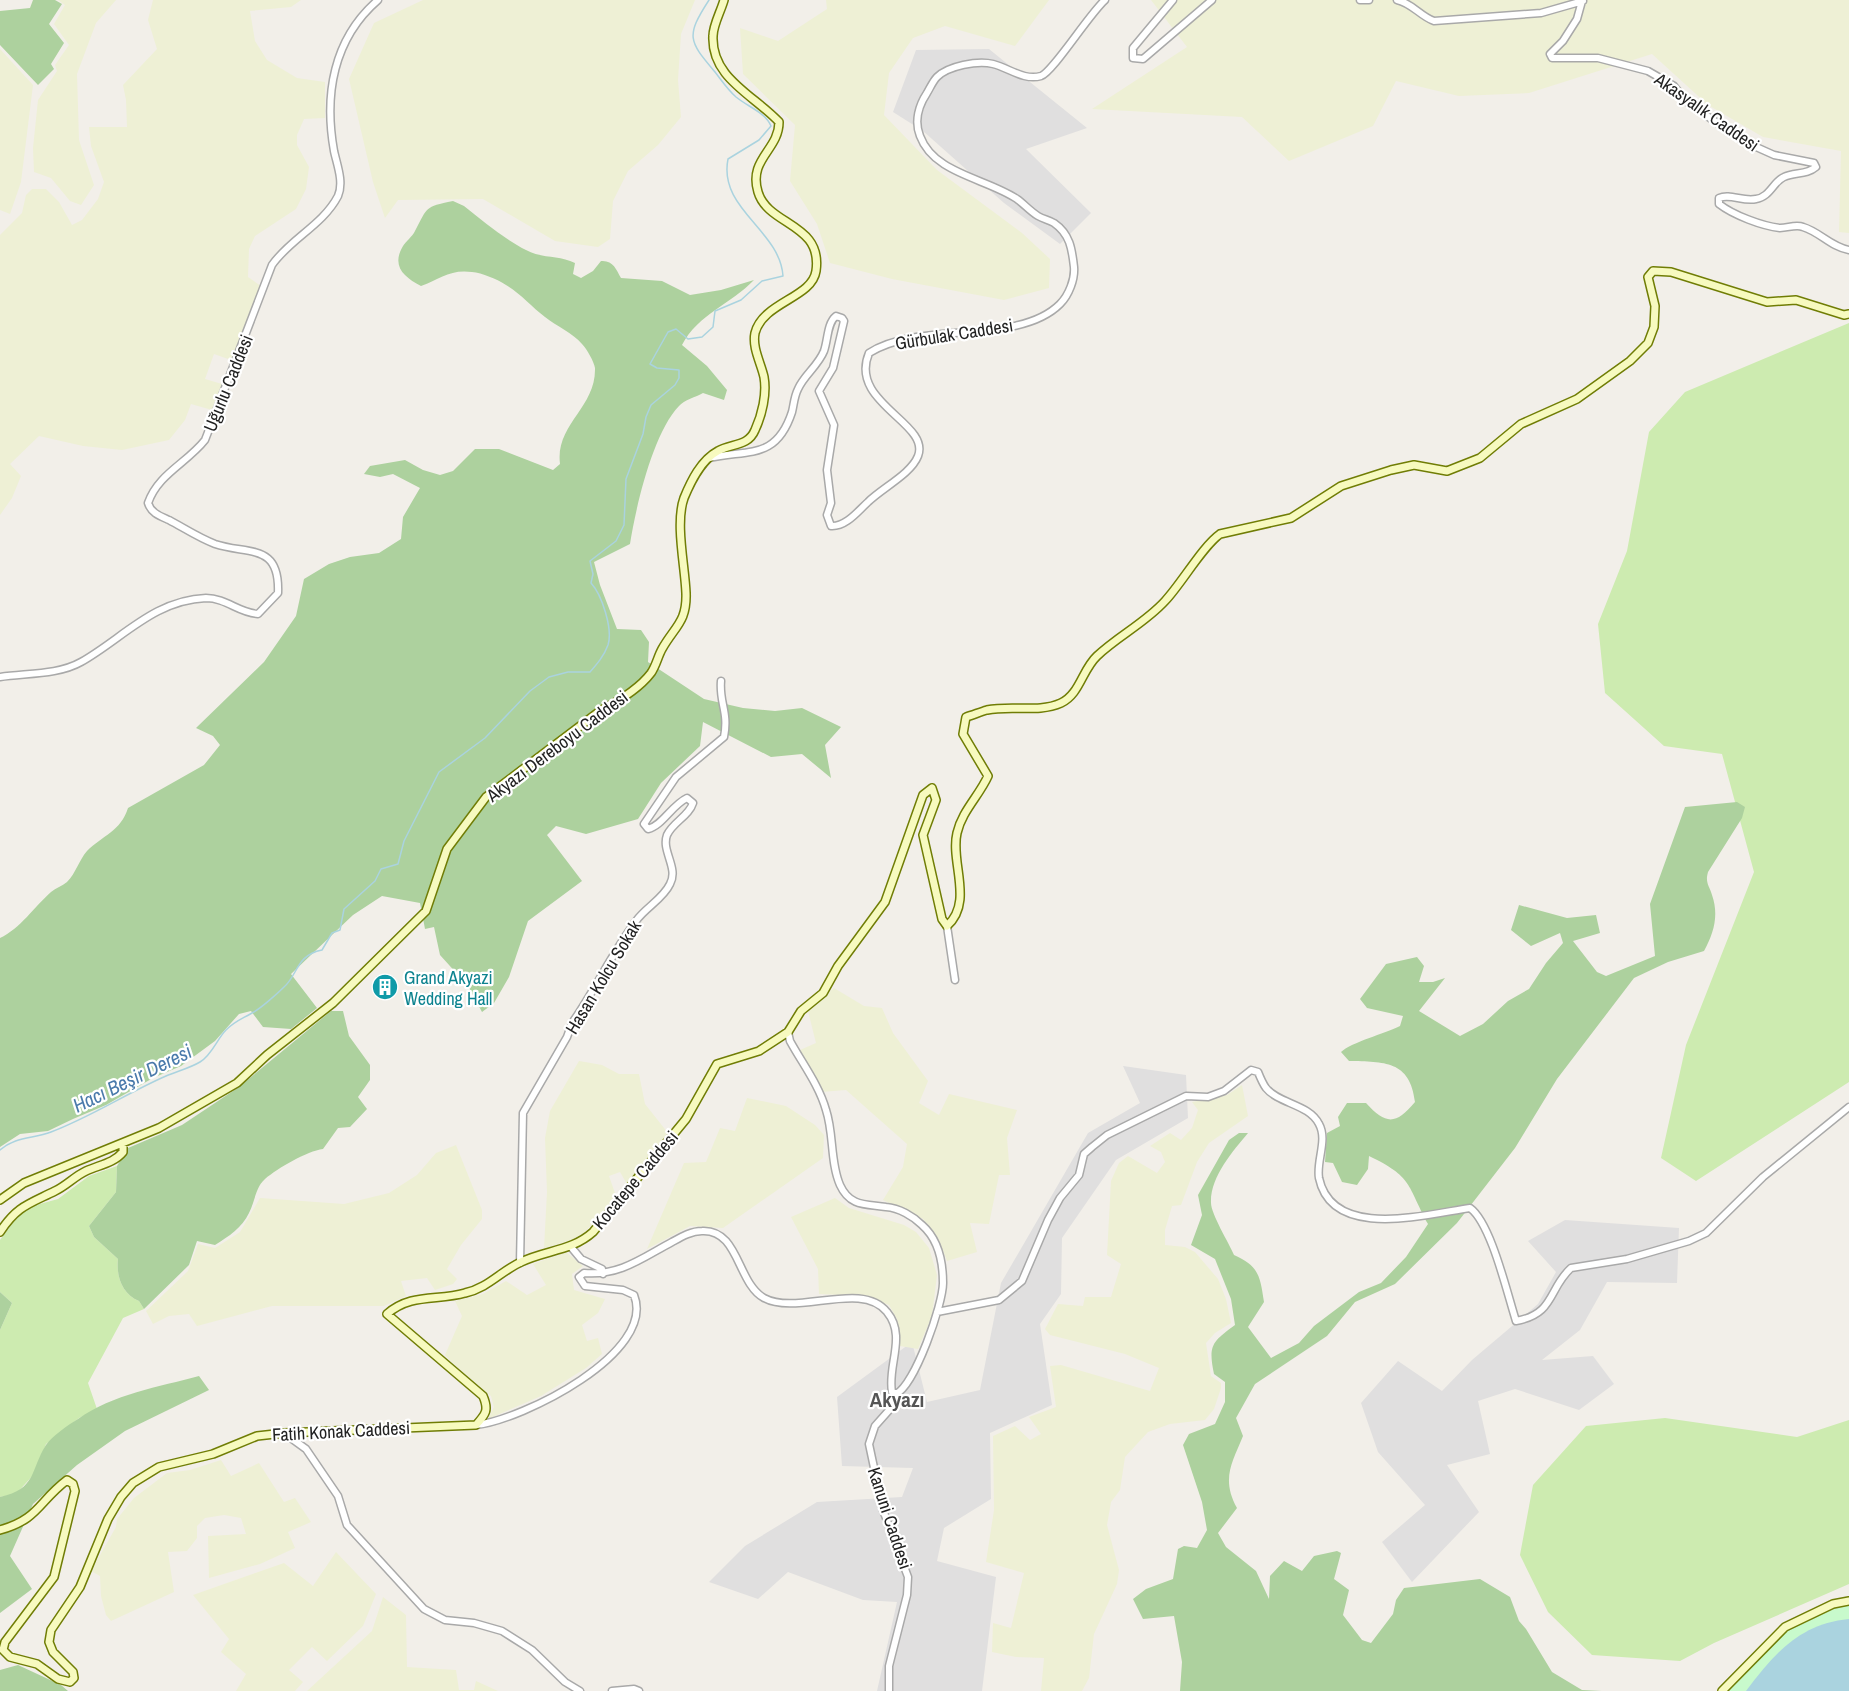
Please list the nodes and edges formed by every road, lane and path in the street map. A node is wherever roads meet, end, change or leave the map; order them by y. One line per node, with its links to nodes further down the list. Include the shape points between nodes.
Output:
1 (378, 0): 13 (street, Uğurlu Caddesi, via 342,47 331,83 334,148 341,184 338,196 272,265 205,440 161,480 148,503 155,514 209,541 257,551 270,559 278,570 278,593 258,614 218,599 176,604 134,624 81,662 66,668)
2 (724, 0): 12 (main road, via 713,35 721,68 778,122 779,133 758,164 758,194 770,208 806,234 817,258 816,274 810,284 773,309 755,333 765,390 755,432 748,442 718,450)
3 (1105, 0): 12 (street, Gürbulak Caddesi, via 1082,25 1054,68 1041,76 1016,73 992,64 952,69 937,77 918,116 918,133 937,159 1016,198 1064,232 1072,245 1074,273 1060,304 1042,316 1009,325 906,339 869,353 863,373 868,385 914,434 919,455 911,467 844,524 834,526 827,515 831,503 827,470 834,425 819,393 832,368 842,318 836,316 832,320 818,363 799,386 792,413 780,434 765,449 752,454)
4 (1173, 0): 5 (street, via 1133,48 1133,58 1143,59)
5 (1212, 0)
6 (1360, 0): 7 (street)
7 (1369, 0)
8 (1397, 0): 9 (street, via 1407,2 1422,17 1434,21 1541,13)
9 (1584, 0): 10 (street, Akasyalık Caddesi, via 1577,19 1550,54 1552,58 1598,58 1648,71 1674,86 1688,103 1745,142 1774,155 1814,163 1812,170 1783,177 1759,199 1725,196 1719,198 1719,204 1765,224 1781,228 1800,225)
10 (1849, 250)
11 (1849, 314): 15 (main road, via 1796,300 1767,302 1671,272 1653,271 1648,277 1654,327 1648,343 1586,393 1521,424 1480,458 1447,471 1414,465 1391,470 1341,486 1291,518 1220,534 1165,602 1096,657 1077,689 1063,702 988,710 966,717 963,734 987,776 961,818 954,851 960,902)
12 (707, 458): 19 (main road, Akyazı Dereboyu Caddesi, via 683,500 686,608 682,623 650,674 486,797 447,849 426,911 333,1004 237,1083)
13 (0, 676)
14 (720, 681): 23 (street, Hasan Kolcu Sokak, via 727,712 724,737 676,777 644,824 648,829 655,828 675,804 687,798 693,803 668,834 665,846 671,883 636,920 572,1023 523,1113)
15 (947, 926): 16 (street); 17 (main road, via 942,919 923,835 936,800 932,788 923,795 885,902 823,993 801,1011)
16 (955, 980)
17 (788, 1032): 22 (main road, Kocatepe Caddesi, via 759,1051 717,1064 686,1119 593,1232); 25 (street, Kanuni Caddesi, via 821,1095 836,1171 846,1194 856,1204 908,1214 934,1240 942,1260 943,1285)
18 (1849, 1107): 25 (street, via 1763,1177 1706,1233 1627,1259 1571,1268 1552,1299 1532,1318 1516,1321 1479,1214 1470,1208 1392,1218 1343,1212 1321,1186 1318,1172 1323,1136 1319,1123 1308,1112 1266,1089 1258,1072 1251,1070 1224,1091 1208,1097 1186,1096 1107,1135 1084,1154 1079,1175 1060,1198 1022,1281 999,1299)
19 (123, 1144): 20 (main road, Akyazı Dereboyu Caddesi, via 24,1183); 21 (main road, via 118,1159 28,1202 11,1215)
20 (0, 1200)
21 (0, 1232)
22 (571, 1247): 23 (main road, Kocatepe Caddesi); 24 (street, via 581,1259 602,1269)
23 (520, 1263): 27 (main road, Kocatepe Caddesi, via 483,1288 409,1300 395,1305 387,1314 483,1396 488,1406)
24 (603, 1274): 26 (street, via 637,1263 686,1234 702,1230 717,1233 764,1298 792,1304 841,1299 880,1305 889,1314 895,1333 897,1349 891,1385); 27 (street, Fatih Konak Caddesi, via 584,1273 579,1281 585,1286 623,1290 634,1295 638,1306 636,1322 620,1347 537,1407)
25 (937, 1312): 26 (street, Kanuni Caddesi, via 913,1374)
26 (896, 1394): 34 (street, Kanuni Caddesi, via 891,1408 875,1426 869,1444 883,1510 908,1578 889,1666)
27 (476, 1425): 28 (main road, Fatih Konak Caddesi)
28 (284, 1433): 29 (main road, Fatih Konak Caddesi, via 257,1436 213,1454 159,1467 133,1483 108,1519 80,1587 51,1629 49,1642 53,1652 73,1672 70,1682 58,1679 37,1664 10,1658 3,1650 54,1577 75,1491 73,1484 67,1480 52,1492 33,1517); 31 (street, via 306,1449 338,1496 347,1525 424,1609 446,1620 502,1631 532,1650)
29 (0, 1530)
30 (1849, 1601): 35 (main road, via 1833,1604 1785,1627)
31 (580, 1691)
32 (612, 1691): 33 (street)
33 (639, 1691)
34 (889, 1691)
35 (1722, 1691)

